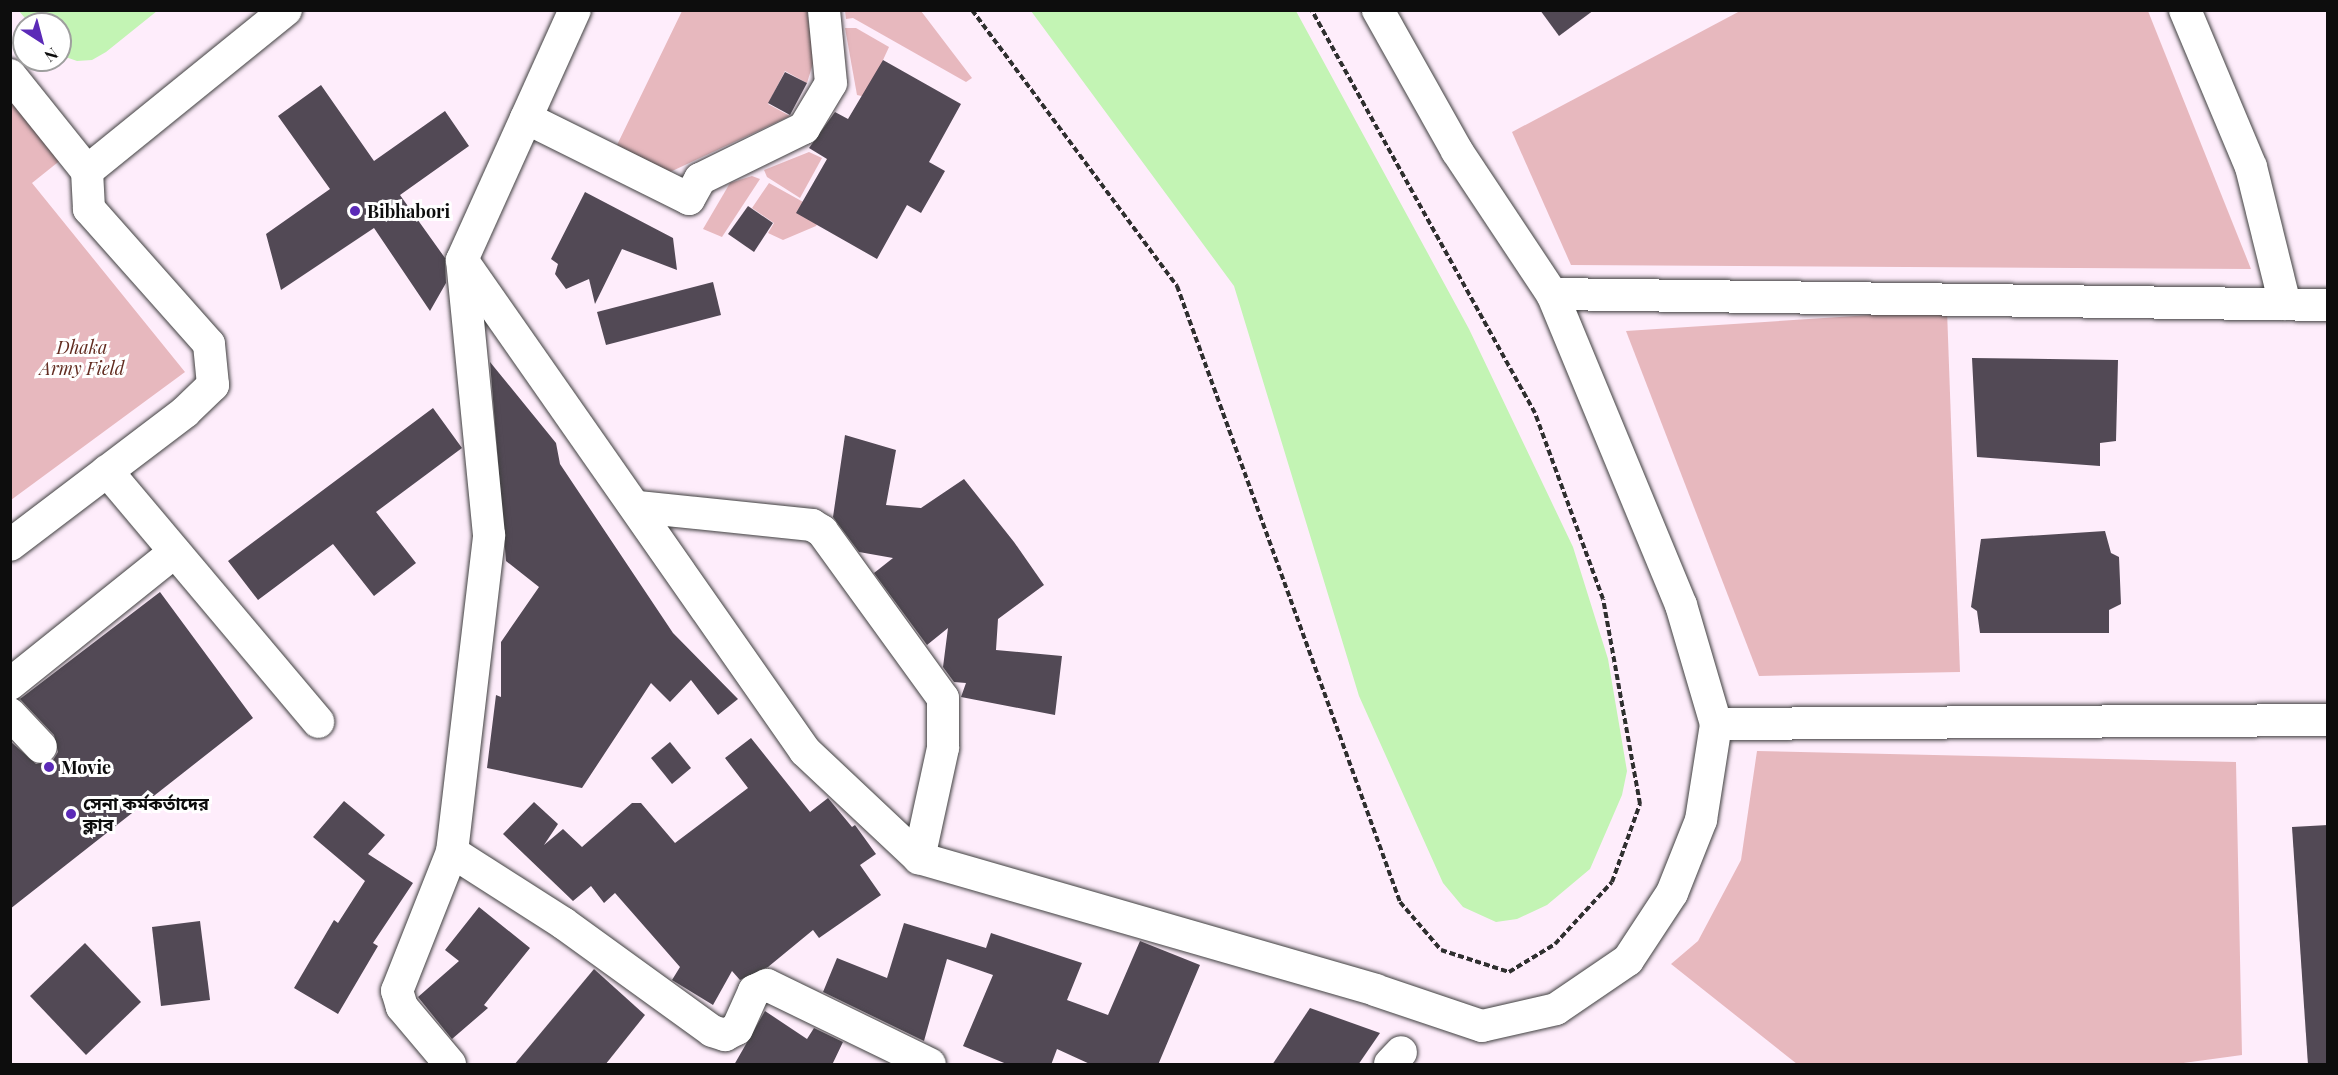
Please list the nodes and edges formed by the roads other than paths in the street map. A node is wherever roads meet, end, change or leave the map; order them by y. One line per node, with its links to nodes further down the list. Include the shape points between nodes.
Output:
1 (286, 10): 8 (street)
2 (575, 10): 7 (street)
3 (824, 10): 7 (street, via 831,82 804,128 700,179 689,199)
4 (1378, 10): 10 (street, via 1457,151)
5 (2185, 10): 11 (street, via 2251,167)
6 (10, 75): 8 (street)
7 (526, 118): 9 (street)
8 (87, 171): 13 (street, via 89,209 209,344 213,385)
9 (462, 260): 14 (street); 23 (street, via 489,535)
10 (1552, 294): 11 (street); 21 (street, via 1681,605)
11 (2285, 304): 12 (street)
12 (2328, 305)
13 (107, 471): 15 (street); 16 (street)
14 (638, 507): 24 (street, via 805,751); 24 (street, via 812,525 822,531 943,698 943,748)
15 (10, 545)
16 (175, 552): 17 (street); 20 (street)
17 (10, 684)
18 (10, 714): 22 (street)
19 (2328, 720): 21 (street)
20 (318, 722)
21 (1716, 724): 24 (street, via 1701,820 1672,893 1628,960 1556,1009 1482,1026 1375,990)
22 (41, 747)
23 (452, 852): 25 (street, via 397,991 402,1007); 26 (street, via 563,923 712,1030 725,1035 737,1029 754,991 767,985)
24 (919, 858)
25 (450, 1065)
26 (930, 1065)

